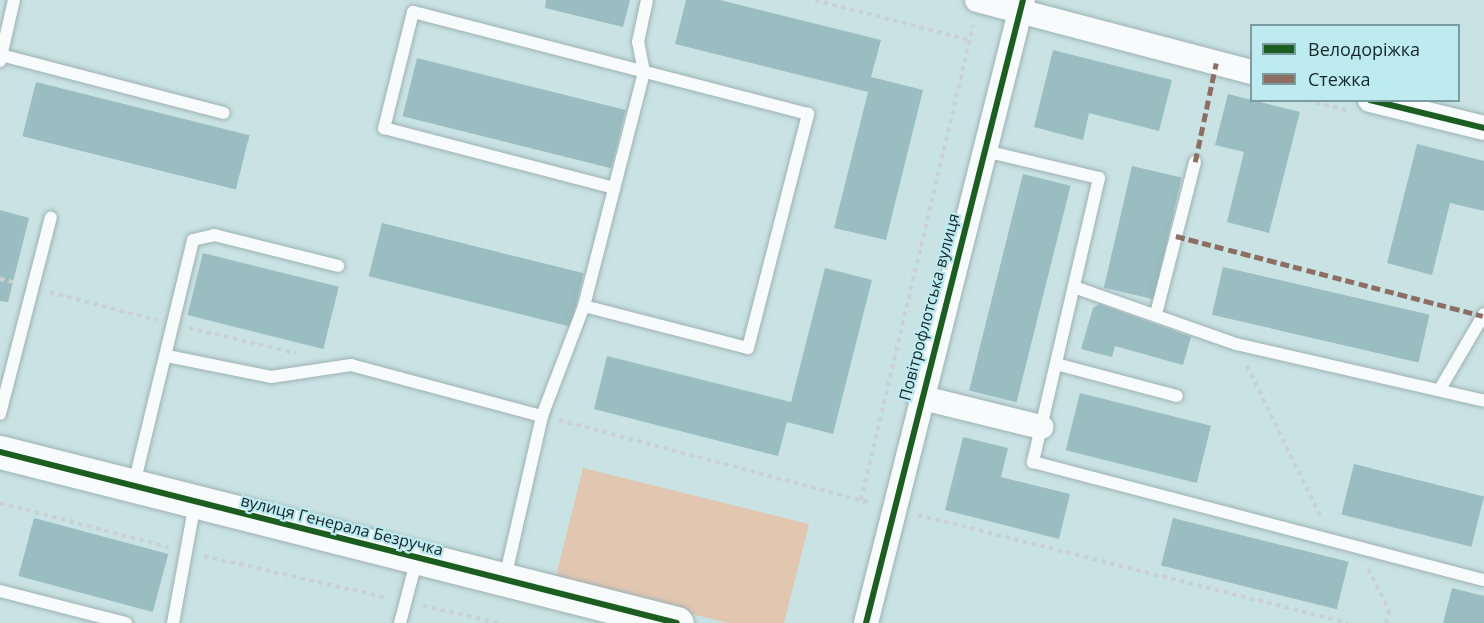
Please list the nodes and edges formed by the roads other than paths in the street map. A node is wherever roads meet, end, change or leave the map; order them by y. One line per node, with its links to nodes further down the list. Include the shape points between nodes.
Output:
1 (14, 0): 5 (lane)
2 (647, 0): 6 (lane, via 638,42)
3 (978, 0): 4 (street)
4 (1022, 6): 7 (street); 11 (street, Повітрофлотська вулиця)
5 (1, 58): 9 (lane)
6 (644, 72): 13 (lane); 13 (lane, via 413,12 384,129); 17 (lane, via 808,114 754,326 748,348)
7 (1250, 72)
8 (1379, 102): 10 (street)
9 (224, 113)
10 (1484, 128)
11 (985, 151): 16 (lane, via 1099,178); 24 (street, Повітрофлотська вулиця)
12 (1195, 162): 18 (lane)
13 (614, 188): 17 (lane)
14 (51, 217): 26 (lane)
15 (338, 266): 20 (lane, via 214,235 193,240)
16 (1074, 287): 18 (lane); 21 (lane)
17 (584, 306): 27 (lane)
18 (1156, 314): 22 (lane, via 1236,344)
19 (1484, 314): 22 (lane)
20 (166, 356): 27 (lane, via 271,377 351,365); 30 (lane)
21 (1056, 364): 23 (lane); 28 (lane)
22 (1440, 389): 25 (lane)
23 (1177, 396)
24 (920, 398): 28 (street); 40 (street, Повітрофлотська вулиця)
25 (1484, 401)
26 (0, 414)
27 (543, 416): 33 (lane)
28 (1041, 427): 34 (lane, via 1033,462)
29 (0, 452): 30 (street, вулиця Генерала Безручка)
30 (134, 486): 31 (street, вулиця Генерала Безручка)
31 (195, 502): 32 (street, вулиця Генерала Безручка); 37 (lane, via 190,552)
32 (417, 558): 33 (street, вулиця Генерала Безручка); 38 (lane)
33 (505, 579): 39 (street, вулиця Генерала Безручка)
34 (1484, 580)
35 (0, 591): 36 (lane)
36 (126, 623)
37 (173, 623)
38 (400, 623)
39 (677, 623)
40 (866, 623)

